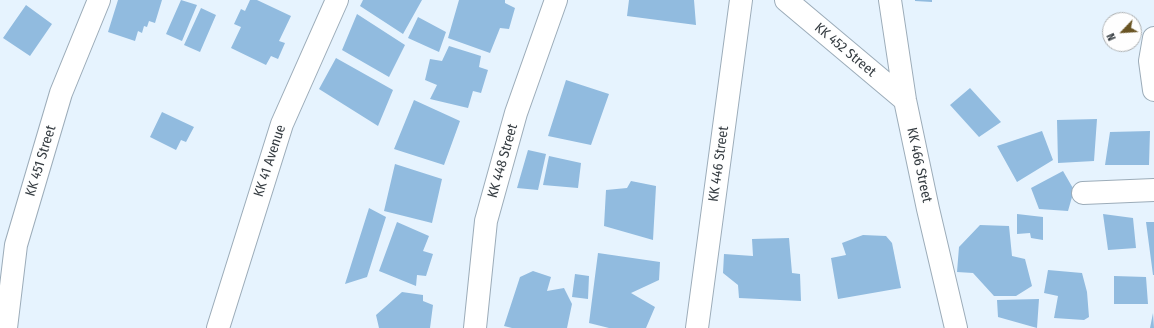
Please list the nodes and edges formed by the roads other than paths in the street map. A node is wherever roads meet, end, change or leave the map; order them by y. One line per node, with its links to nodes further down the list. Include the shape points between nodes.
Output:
1 (99, 0): 12 (street, KK 451 Street, via 61,93 16,245)
2 (337, 0): 13 (street, KK 41 Avenue, via 282,124)
3 (556, 0): 14 (street, KK 448 Street, via 516,113 486,221)
4 (741, 0): 15 (street, KK 446 Street)
5 (786, 0): 9 (street, KK 452 Street)
6 (890, 0): 9 (street, KK 466 Street)
7 (1154, 38): 8 (street, via 1150,61)
8 (1154, 90)
9 (905, 100): 16 (street, KK 466 Street)
10 (1154, 190): 11 (street)
11 (1083, 193)
12 (6, 328)
13 (218, 328)
14 (475, 328)
15 (697, 328)
16 (956, 328)

